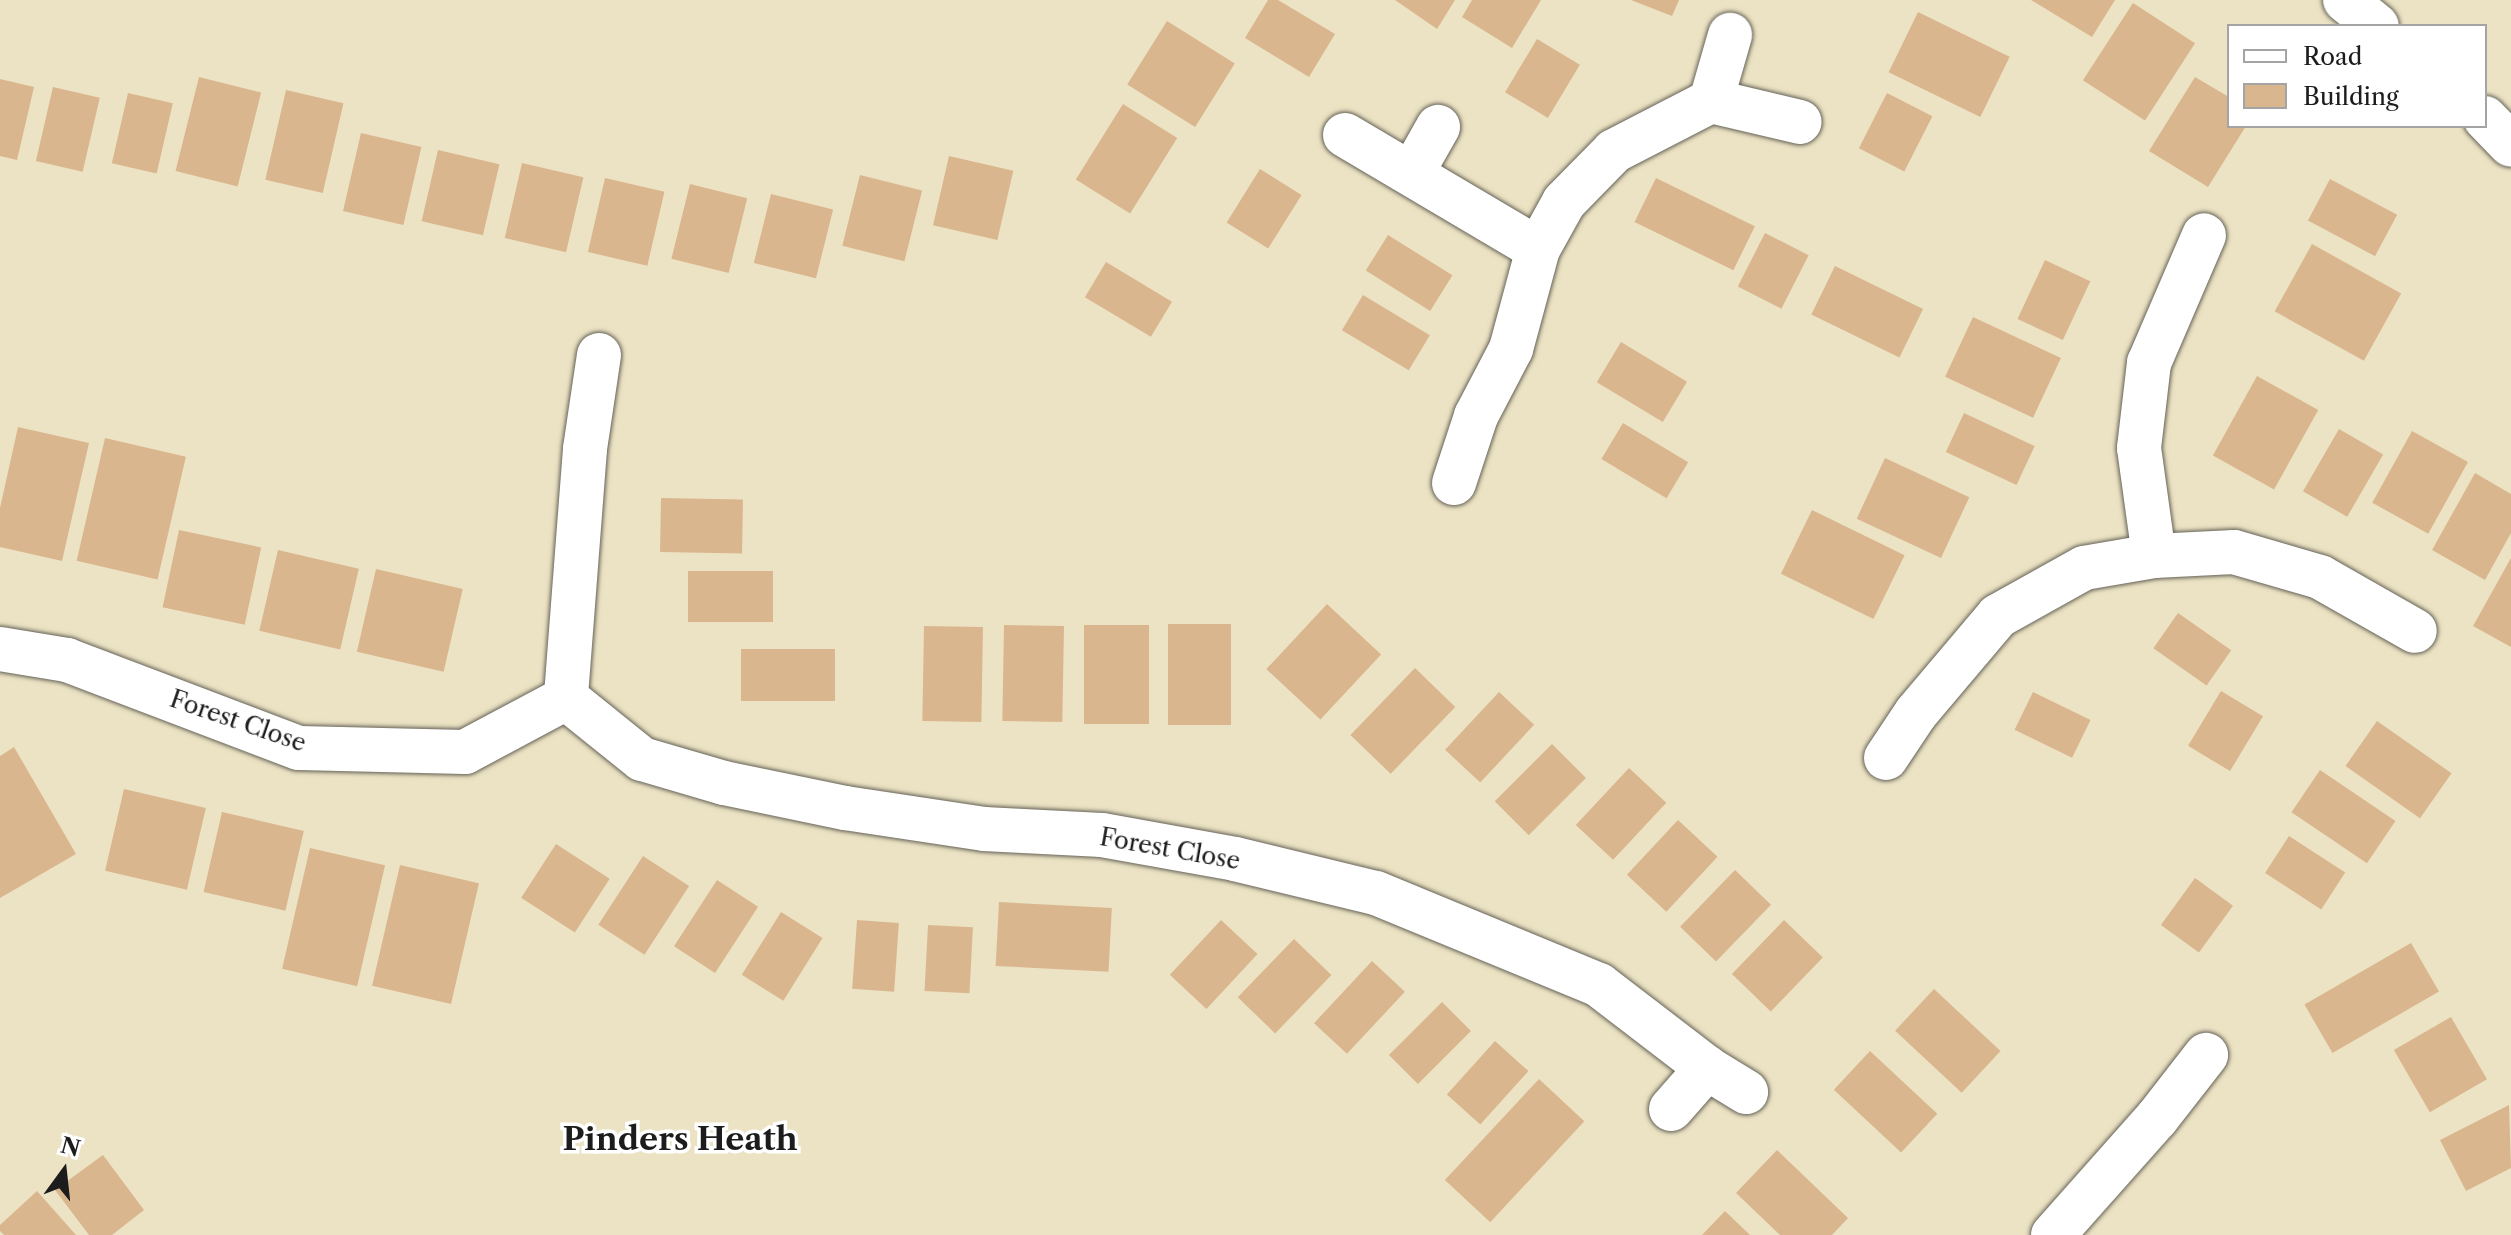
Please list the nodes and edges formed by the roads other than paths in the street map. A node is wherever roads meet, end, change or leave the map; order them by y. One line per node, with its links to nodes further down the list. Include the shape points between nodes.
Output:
1 (2345, 0): 2 (street)
2 (2375, 24)
3 (1730, 35): 4 (street)
4 (1711, 101): 6 (street); 12 (street, via 1614,151 1564,202)
5 (2487, 120): 9 (street)
6 (1800, 122)
7 (1438, 127): 10 (street)
8 (1345, 135): 10 (street)
9 (2511, 145)
10 (1412, 173): 12 (street)
11 (2204, 235): 15 (street, via 2149,363 2139,448)
12 (1538, 249): 14 (street, via 1511,349 1476,416)
13 (599, 355): 18 (street, via 585,449)
14 (1454, 483)
15 (2154, 556): 16 (street, via 2234,552 2320,577); 19 (street, via 2084,568 1998,616 1916,713)
16 (2415, 631)
17 (0, 649): 18 (street, Forest Close, via 67,660 299,748 465,752)
18 (566, 698): 21 (street, Forest Close, via 642,759 724,783 984,829 1102,835 1235,859 1376,893 1599,985)
19 (1886, 758)
20 (2206, 1055): 24 (street)
21 (1707, 1068): 22 (street, Forest Close); 23 (street)
22 (1746, 1092)
23 (1671, 1109)
24 (2053, 1235)

